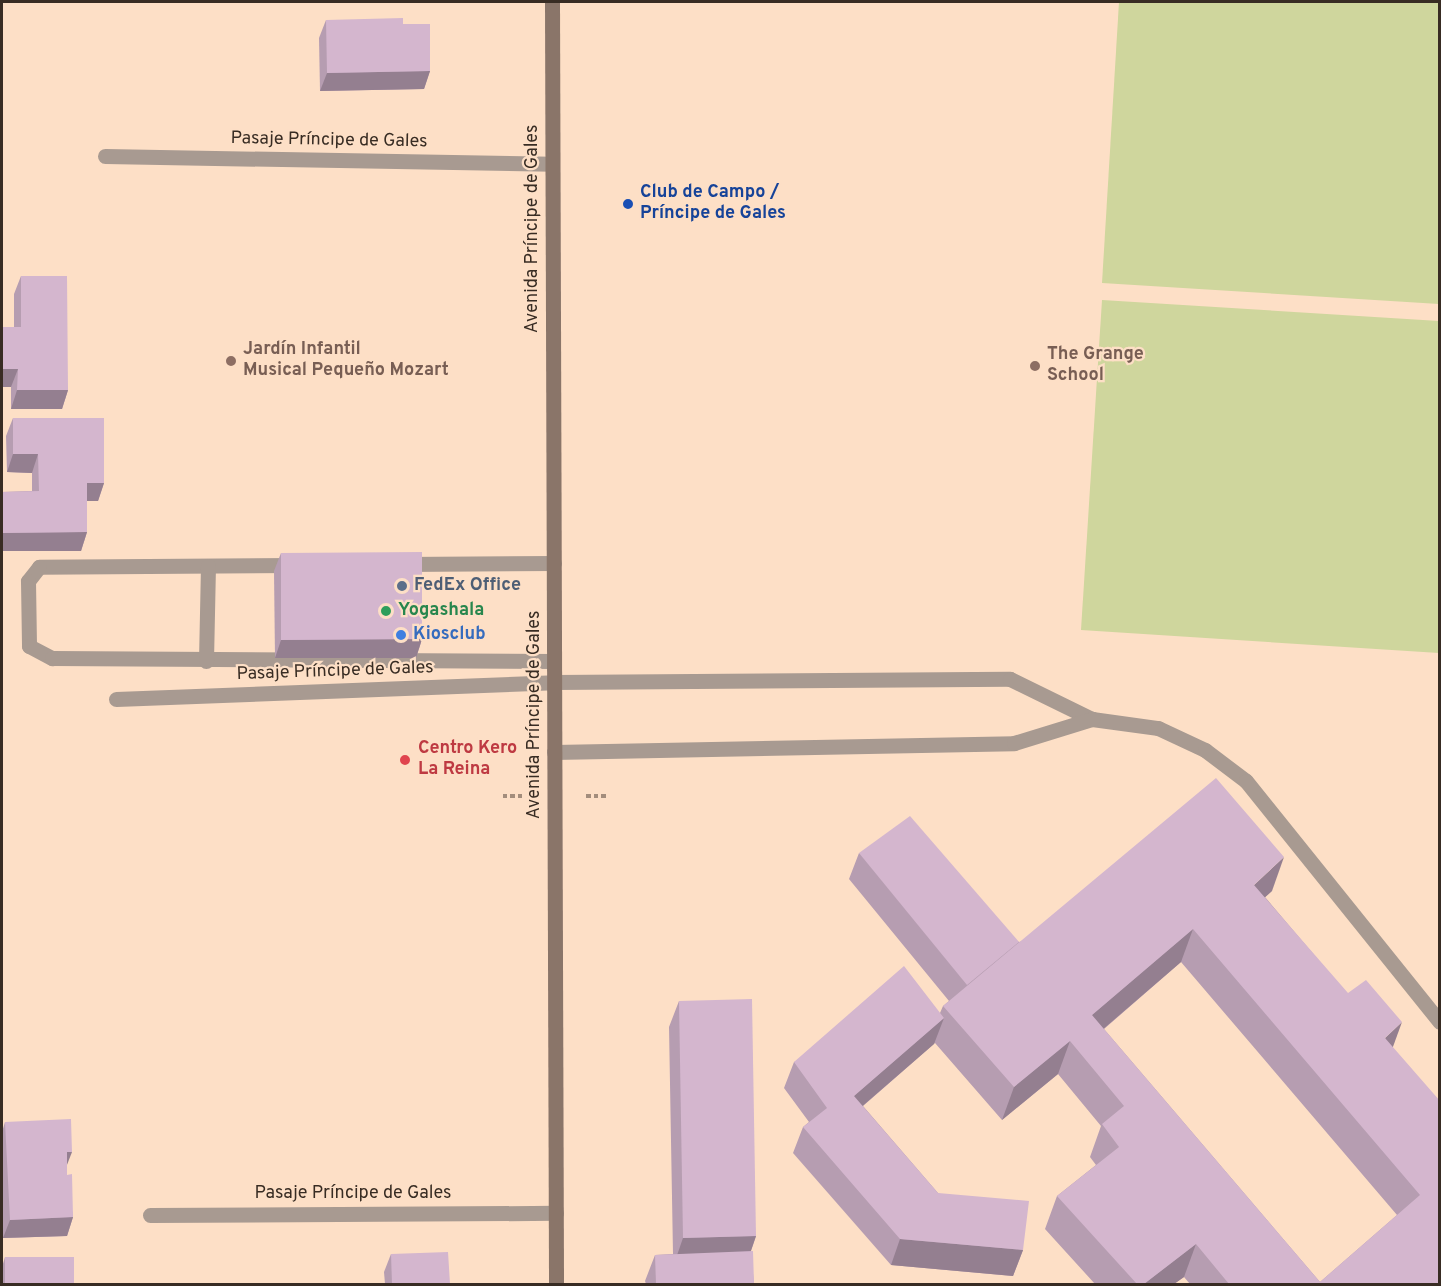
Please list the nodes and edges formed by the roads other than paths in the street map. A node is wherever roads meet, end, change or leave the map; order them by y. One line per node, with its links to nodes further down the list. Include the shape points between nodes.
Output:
1 (552, 2): 3 (main road, Avenida Príncipe de Gales)
2 (105, 156): 3 (street, Pasaje Príncipe de Gales)
3 (552, 164): 4 (main road, Avenida Príncipe de Gales)
4 (554, 562): 5 (street); 9 (main road, Avenida Príncipe de Gales)
5 (384, 564)
6 (314, 565): 7 (street)
7 (208, 566): 8 (street); 8 (street, via 39,567 28,581 29,646 35,652 52,658)
8 (206, 661): 9 (street)
9 (554, 661): 10 (main road, Avenida Príncipe de Gales)
10 (554, 682): 11 (street, Pasaje Príncipe de Gales); 12 (street, Pasaje Príncipe de Gales, via 1010,679); 13 (main road, Avenida Príncipe de Gales)
11 (117, 699)
12 (1092, 719): 13 (street, via 1014,743); 14 (street, via 1158,728 1205,750 1246,781)
13 (554, 752): 15 (main road, Avenida Príncipe de Gales)
14 (1440, 1022)
15 (556, 1213): 16 (street, Pasaje Príncipe de Gales); 17 (main road, Avenida Príncipe de Gales)
16 (150, 1215)
17 (556, 1284)

